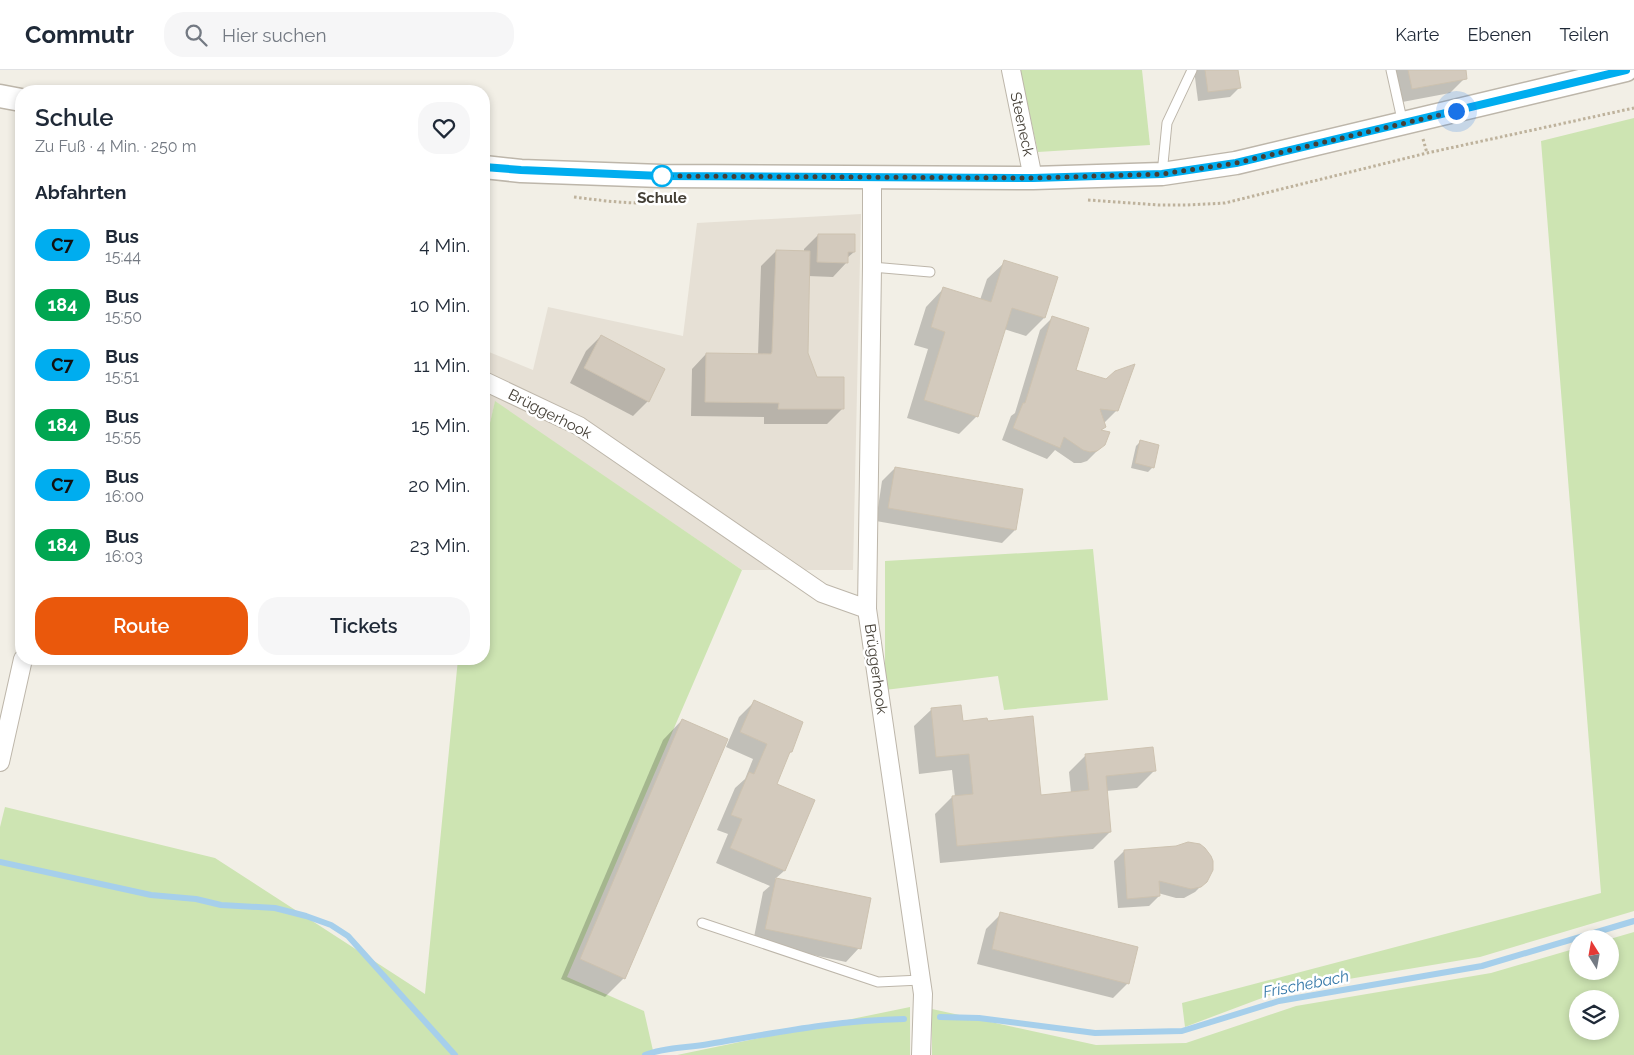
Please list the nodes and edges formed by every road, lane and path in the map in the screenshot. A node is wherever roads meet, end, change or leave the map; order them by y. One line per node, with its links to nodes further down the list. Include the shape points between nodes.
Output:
1 (1011, 70): 11 (street, Steeneck)
2 (1192, 70): 9 (lane, via 1167,123)
3 (1391, 70): 7 (lane)
4 (1626, 70): 7 (street)
5 (0, 96): 6 (street)
6 (15, 99)
7 (1403, 124): 9 (street, via 1236,163)
8 (490, 168): 10 (street, via 644,175)
9 (1162, 174): 11 (street)
10 (872, 177): 11 (street); 12 (street)
11 (1033, 178)
12 (872, 267): 13 (lane); 15 (street)
13 (930, 272)
14 (490, 383): 15 (street, Brüggerhook, via 579,426 822,593)
15 (867, 609): 19 (street, Brüggerhook)
16 (22, 665): 17 (street)
17 (0, 762)
18 (702, 923): 19 (lane, via 878,982)
19 (921, 980): 20 (street, Brüggerhook)
20 (921, 1055)

